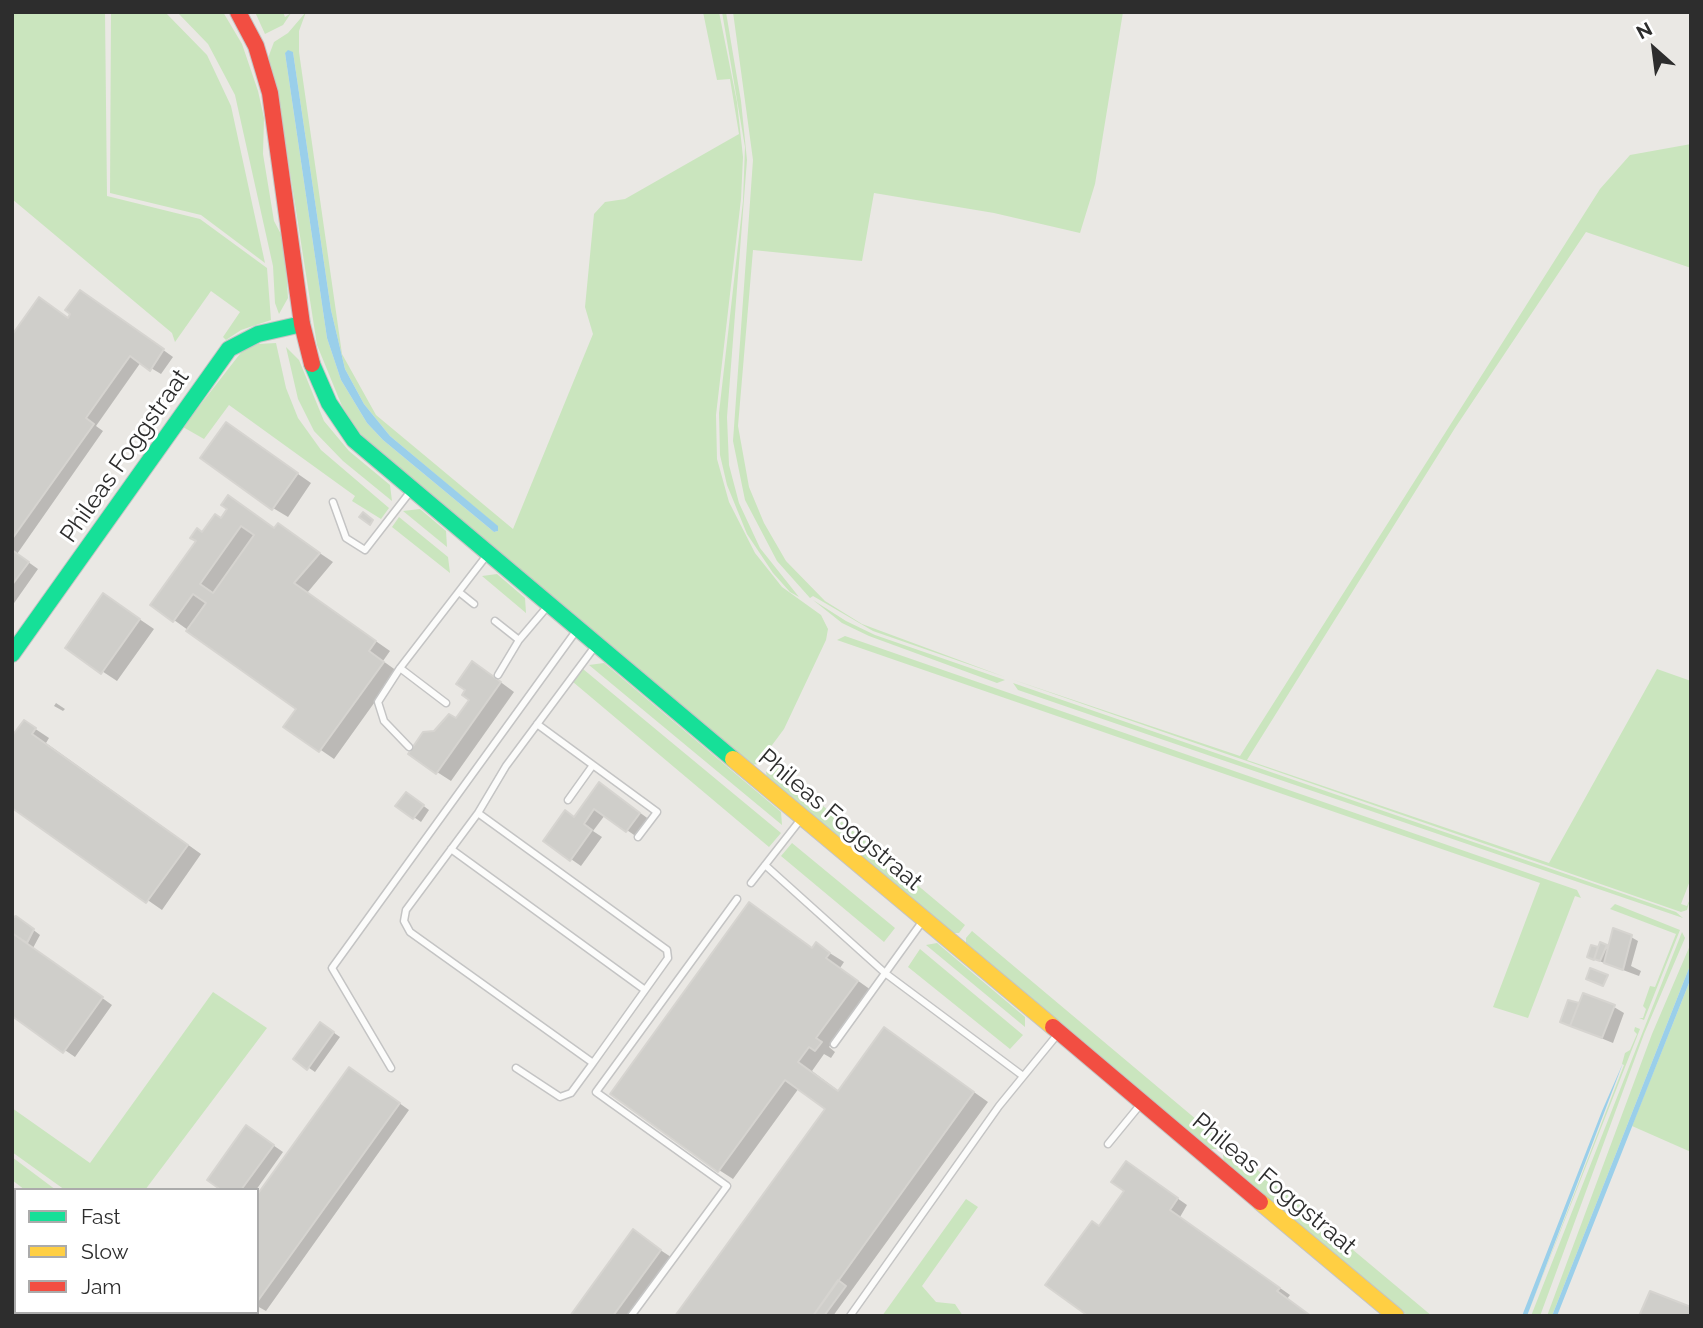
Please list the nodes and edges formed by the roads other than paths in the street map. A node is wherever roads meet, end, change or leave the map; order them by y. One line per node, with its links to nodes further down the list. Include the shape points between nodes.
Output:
1 (238, 12): 2 (street, Phileas Foggstraat, via 256,46 270,93)
2 (302, 324): 3 (street, Phileas Foggstraat, via 328,403 354,440); 13 (street, Phileas Foggstraat, via 258,334 229,349)
3 (412, 490): 4 (lane, via 365,550 346,538); 5 (street, Phileas Foggstraat)
4 (333, 502)
5 (488, 554): 6 (lane); 8 (street, Phileas Foggstraat)
6 (459, 592): 7 (lane); 14 (lane)
7 (474, 604)
8 (548, 605): 10 (street, Phileas Foggstraat); 11 (lane)
9 (495, 621): 11 (lane)
10 (577, 629): 12 (street, Phileas Foggstraat); 34 (lane, via 332,968)
11 (519, 640): 15 (lane)
12 (596, 645): 17 (lane); 22 (street, Phileas Foggstraat)
13 (12, 654)
14 (400, 668): 16 (lane); 18 (lane, via 378,702 384,721)
15 (498, 675)
16 (446, 704)
17 (537, 723): 19 (lane); 21 (lane)
18 (409, 747)
19 (593, 765): 20 (lane); 23 (lane, via 657,812)
20 (568, 800)
21 (478, 813): 24 (lane); 30 (lane, via 667,950 668,958)
22 (802, 817): 25 (lane); 28 (street, Phileas Foggstraat)
23 (638, 837)
24 (451, 849): 30 (lane); 33 (lane, via 406,910 406,927)
25 (765, 865): 26 (lane); 29 (lane)
26 (751, 883)
27 (737, 898): 39 (lane, via 596,1092 727,1186)
28 (923, 920): 29 (lane); 31 (street, Phileas Foggstraat)
29 (885, 973): 32 (lane); 36 (lane)
30 (645, 990): 33 (lane)
31 (1058, 1034): 36 (lane); 37 (street, Phileas Foggstraat)
32 (834, 1044)
33 (593, 1063): 35 (lane, via 571,1093 560,1097)
34 (391, 1068)
35 (516, 1068)
36 (1023, 1076): 40 (lane)
37 (1142, 1103): 38 (lane); 41 (street, Phileas Foggstraat)
38 (1108, 1144)
39 (631, 1316)
40 (849, 1316)
41 (1396, 1316)

